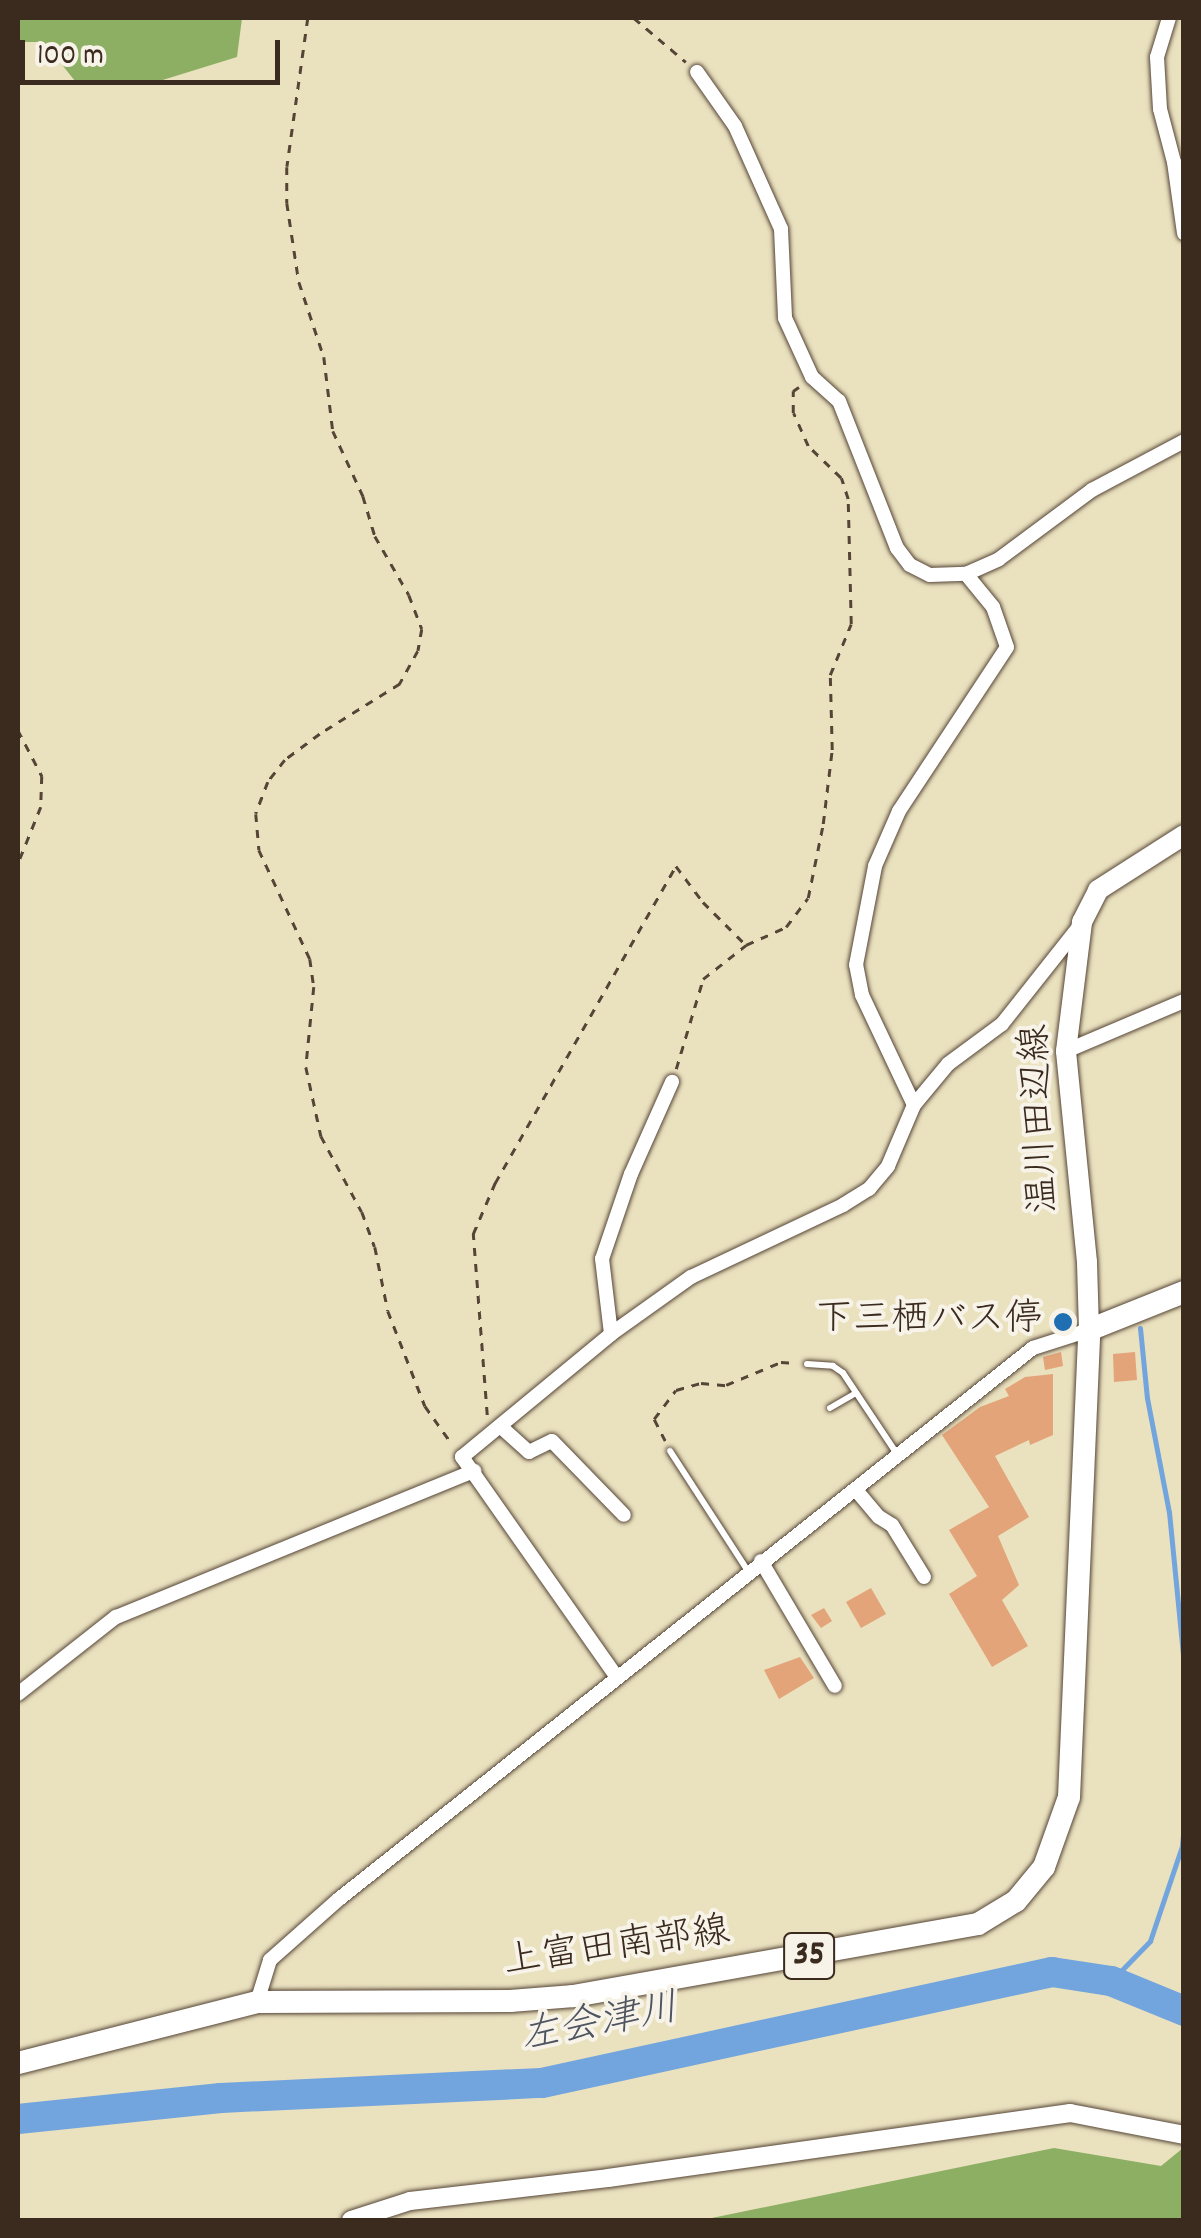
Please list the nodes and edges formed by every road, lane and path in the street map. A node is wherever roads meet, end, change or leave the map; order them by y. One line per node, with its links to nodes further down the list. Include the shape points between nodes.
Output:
1 (308, 18): 26 (path, via 287,167 299,282 324,357 334,432 375,536 422,628 418,652 400,684 285,760 256,814 260,850 310,959 314,987 306,1067 321,1136 362,1212 388,1311 426,1406)
2 (634, 18): 4 (path)
3 (1169, 18): 5 (street, via 1157,57 1160,109)
4 (697, 72): 6 (street, via 735,126 781,229 785,318)
5 (1184, 233)
6 (812, 377): 8 (street, via 840,400 897,548 910,565 930,575); 13 (path, via 793,391 793,412 808,446 840,478 848,499 851,624 830,675 832,750 808,898 786,927)
7 (1184, 441): 8 (street, via 1092,490 999,559)
8 (966, 574): 17 (street, via 993,606 1007,648 899,811 875,866 856,965 862,994)
9 (18, 730): 11 (path, via 42,776 40,807)
10 (1184, 835): 12 (main road, 温川田辺線, via 1098,890)
11 (18, 864)
12 (1082, 922): 15 (main road, 温川田辺線); 17 (street, via 1002,1024 948,1064)
13 (746, 944): 16 (path, via 703,979); 24 (path, via 676,866 494,1183 473,1234)
14 (1184, 1001): 15 (street)
15 (1066, 1051): 19 (main road, 温川田辺線)
16 (672, 1082): 20 (street, via 602,1259)
17 (914, 1105): 20 (street, via 888,1166 869,1188 691,1277)
18 (1184, 1292): 19 (main road)
19 (1089, 1330): 27 (street, via 1032,1348); 37 (main road, 上富田南部線 / 35, via 1069,1797 1044,1867 1016,1900 978,1924 574,1996)
20 (611, 1334): 24 (street)
21 (807, 1364): 22 (lane, via 833,1366); 25 (path, via 781,1362 726,1385 676,1390 654,1419)
22 (856, 1393): 23 (lane); 27 (lane)
23 (830, 1408)
24 (494, 1430): 26 (street); 30 (street, via 530,1452 552,1442)
25 (670, 1451): 32 (lane)
26 (462, 1457): 28 (street)
27 (900, 1458): 29 (street)
28 (474, 1471): 34 (street); 36 (street, via 116,1617)
29 (856, 1490): 31 (street); 33 (street, via 892,1525)
30 (624, 1514)
31 (761, 1561): 32 (street); 35 (street)
32 (748, 1572): 34 (street)
33 (924, 1577)
34 (616, 1676): 37 (street, via 270,1960)
35 (834, 1686)
36 (18, 1694)
37 (257, 2002): 38 (main road, 上富田南部線 / 35)
38 (18, 2063)
39 (1184, 2135): 40 (street, via 1070,2113 410,2201)
40 (352, 2220)

